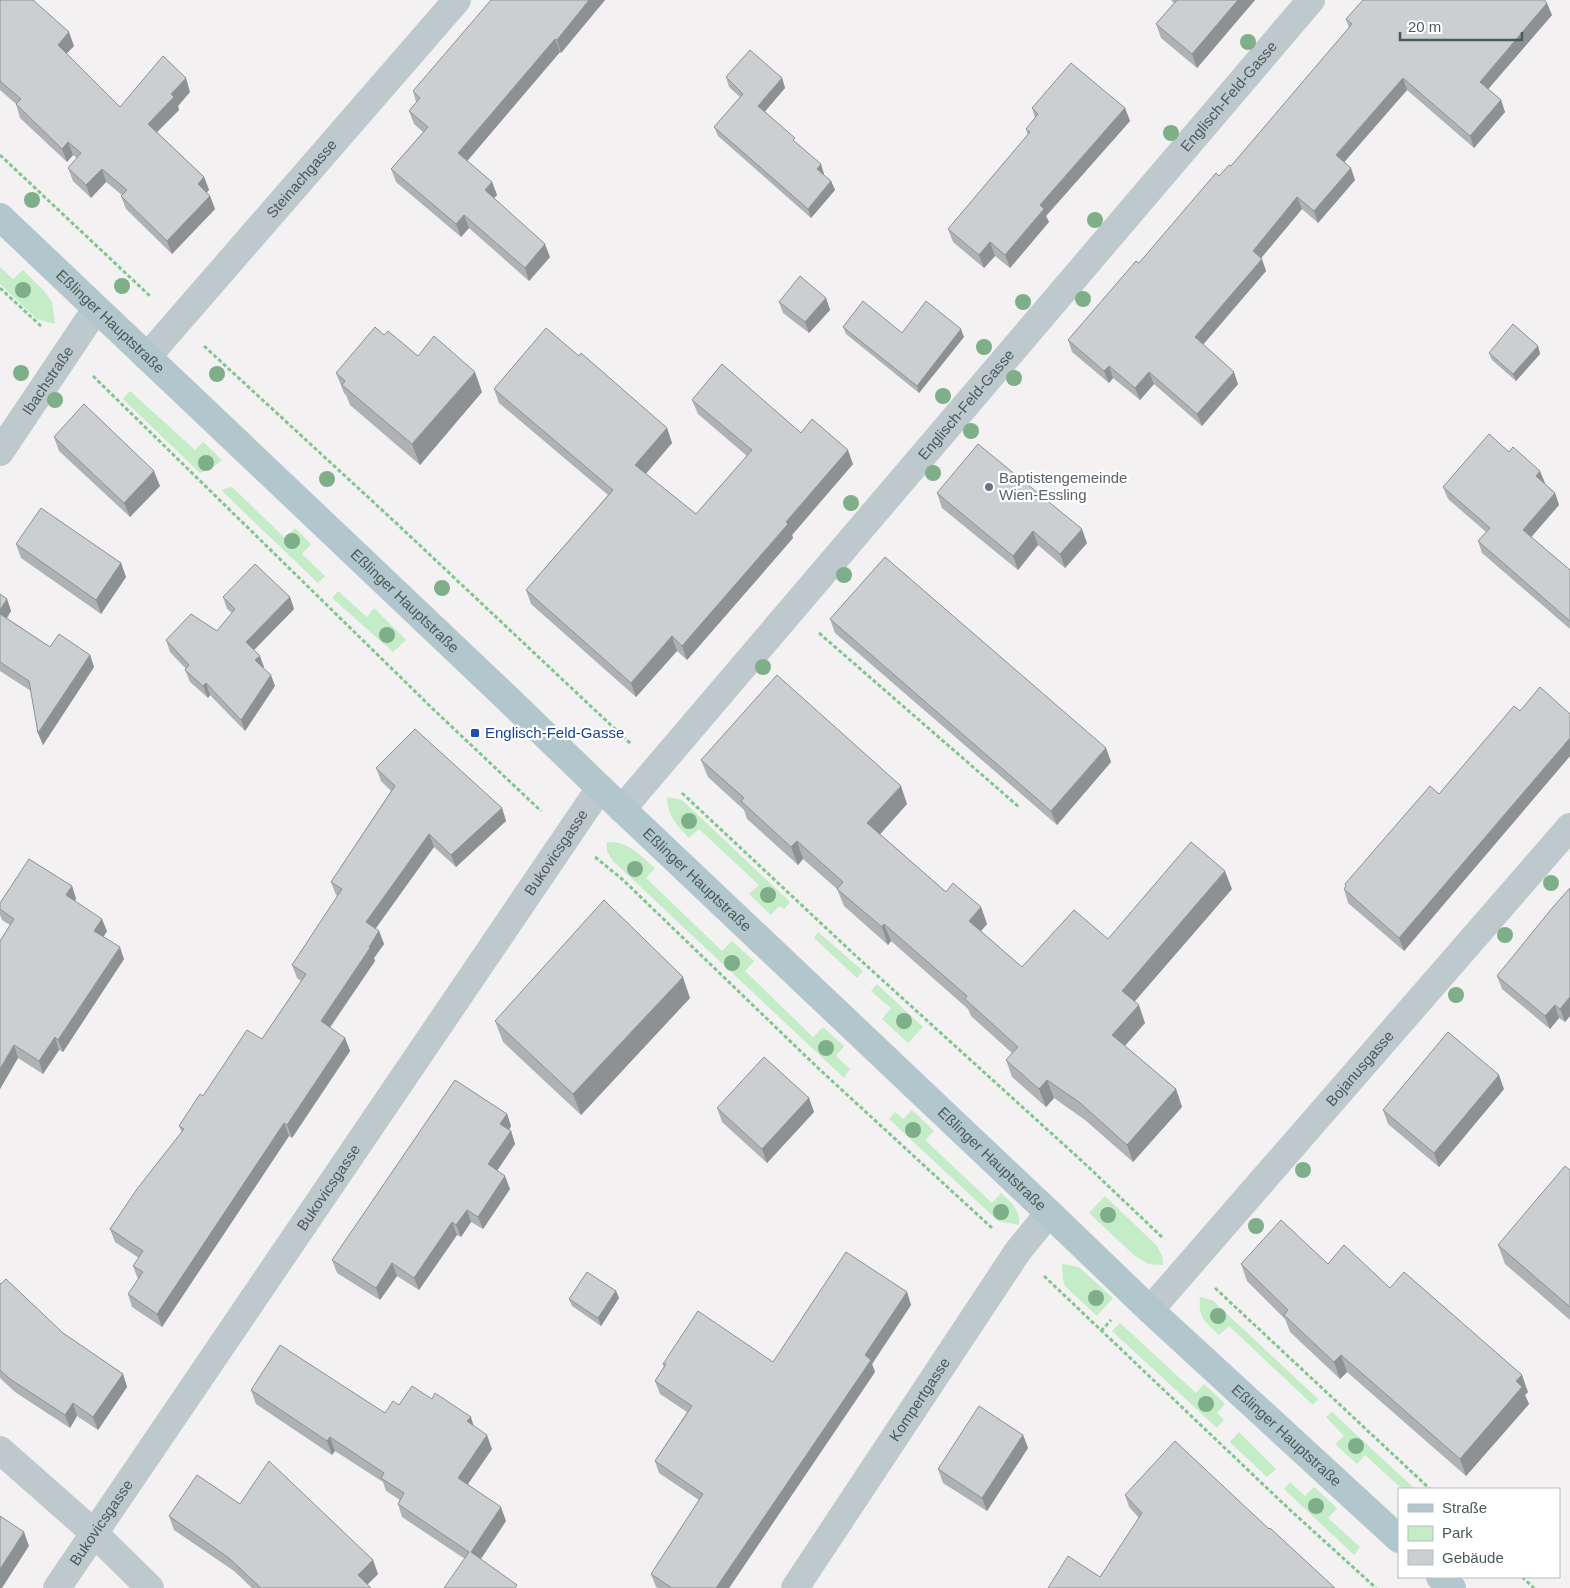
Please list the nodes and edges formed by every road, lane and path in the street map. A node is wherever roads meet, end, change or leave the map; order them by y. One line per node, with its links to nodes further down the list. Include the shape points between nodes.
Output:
1 (457, 0): 10 (street, Steinachgasse)
2 (1311, 0): 13 (street, Englisch-Feld-Gasse)
3 (0, 155): 6 (path)
4 (0, 217): 7 (main road, Eßlinger Hauptstraße)
5 (0, 288): 8 (path)
6 (155, 301)
7 (96, 309): 10 (main road, Eßlinger Hauptstraße); 12 (street, Ibachstraße)
8 (45, 330)
9 (200, 342): 14 (path)
10 (147, 357): 15 (main road, Eßlinger Hauptstraße)
11 (91, 374): 19 (path)
12 (0, 452)
13 (792, 609): 17 (path); 18 (street, Englisch-Feld-Gasse)
14 (638, 751)
15 (600, 788): 18 (main road, Eßlinger Hauptstraße); 30 (street, Bukovicsgasse)
16 (678, 789): 24 (path, via 857,958)
17 (1019, 807)
18 (622, 809): 22 (main road, Eßlinger Hauptstraße)
19 (542, 812)
20 (1570, 828): 27 (street, Bojanusgasse)
21 (593, 854): 23 (path, via 818,1068)
22 (1049, 1213): 27 (main road, Eßlinger Hauptstraße); 36 (street, Kompertgasse, via 1018,1251)
23 (994, 1229)
24 (1168, 1242)
25 (1039, 1272): 37 (path)
26 (1213, 1286): 29 (path)
27 (1150, 1310): 31 (main road, Eßlinger Hauptstraße)
28 (0, 1450): 30 (street)
29 (1429, 1488)
30 (94, 1533): 34 (street, Bukovicsgasse); 35 (street)
31 (1398, 1538)
32 (1441, 1578): 38 (main road)
33 (1523, 1578): 39 (path)
34 (57, 1588)
35 (150, 1588)
36 (795, 1588)
37 (1376, 1588)
38 (1452, 1588)
39 (1534, 1588)

